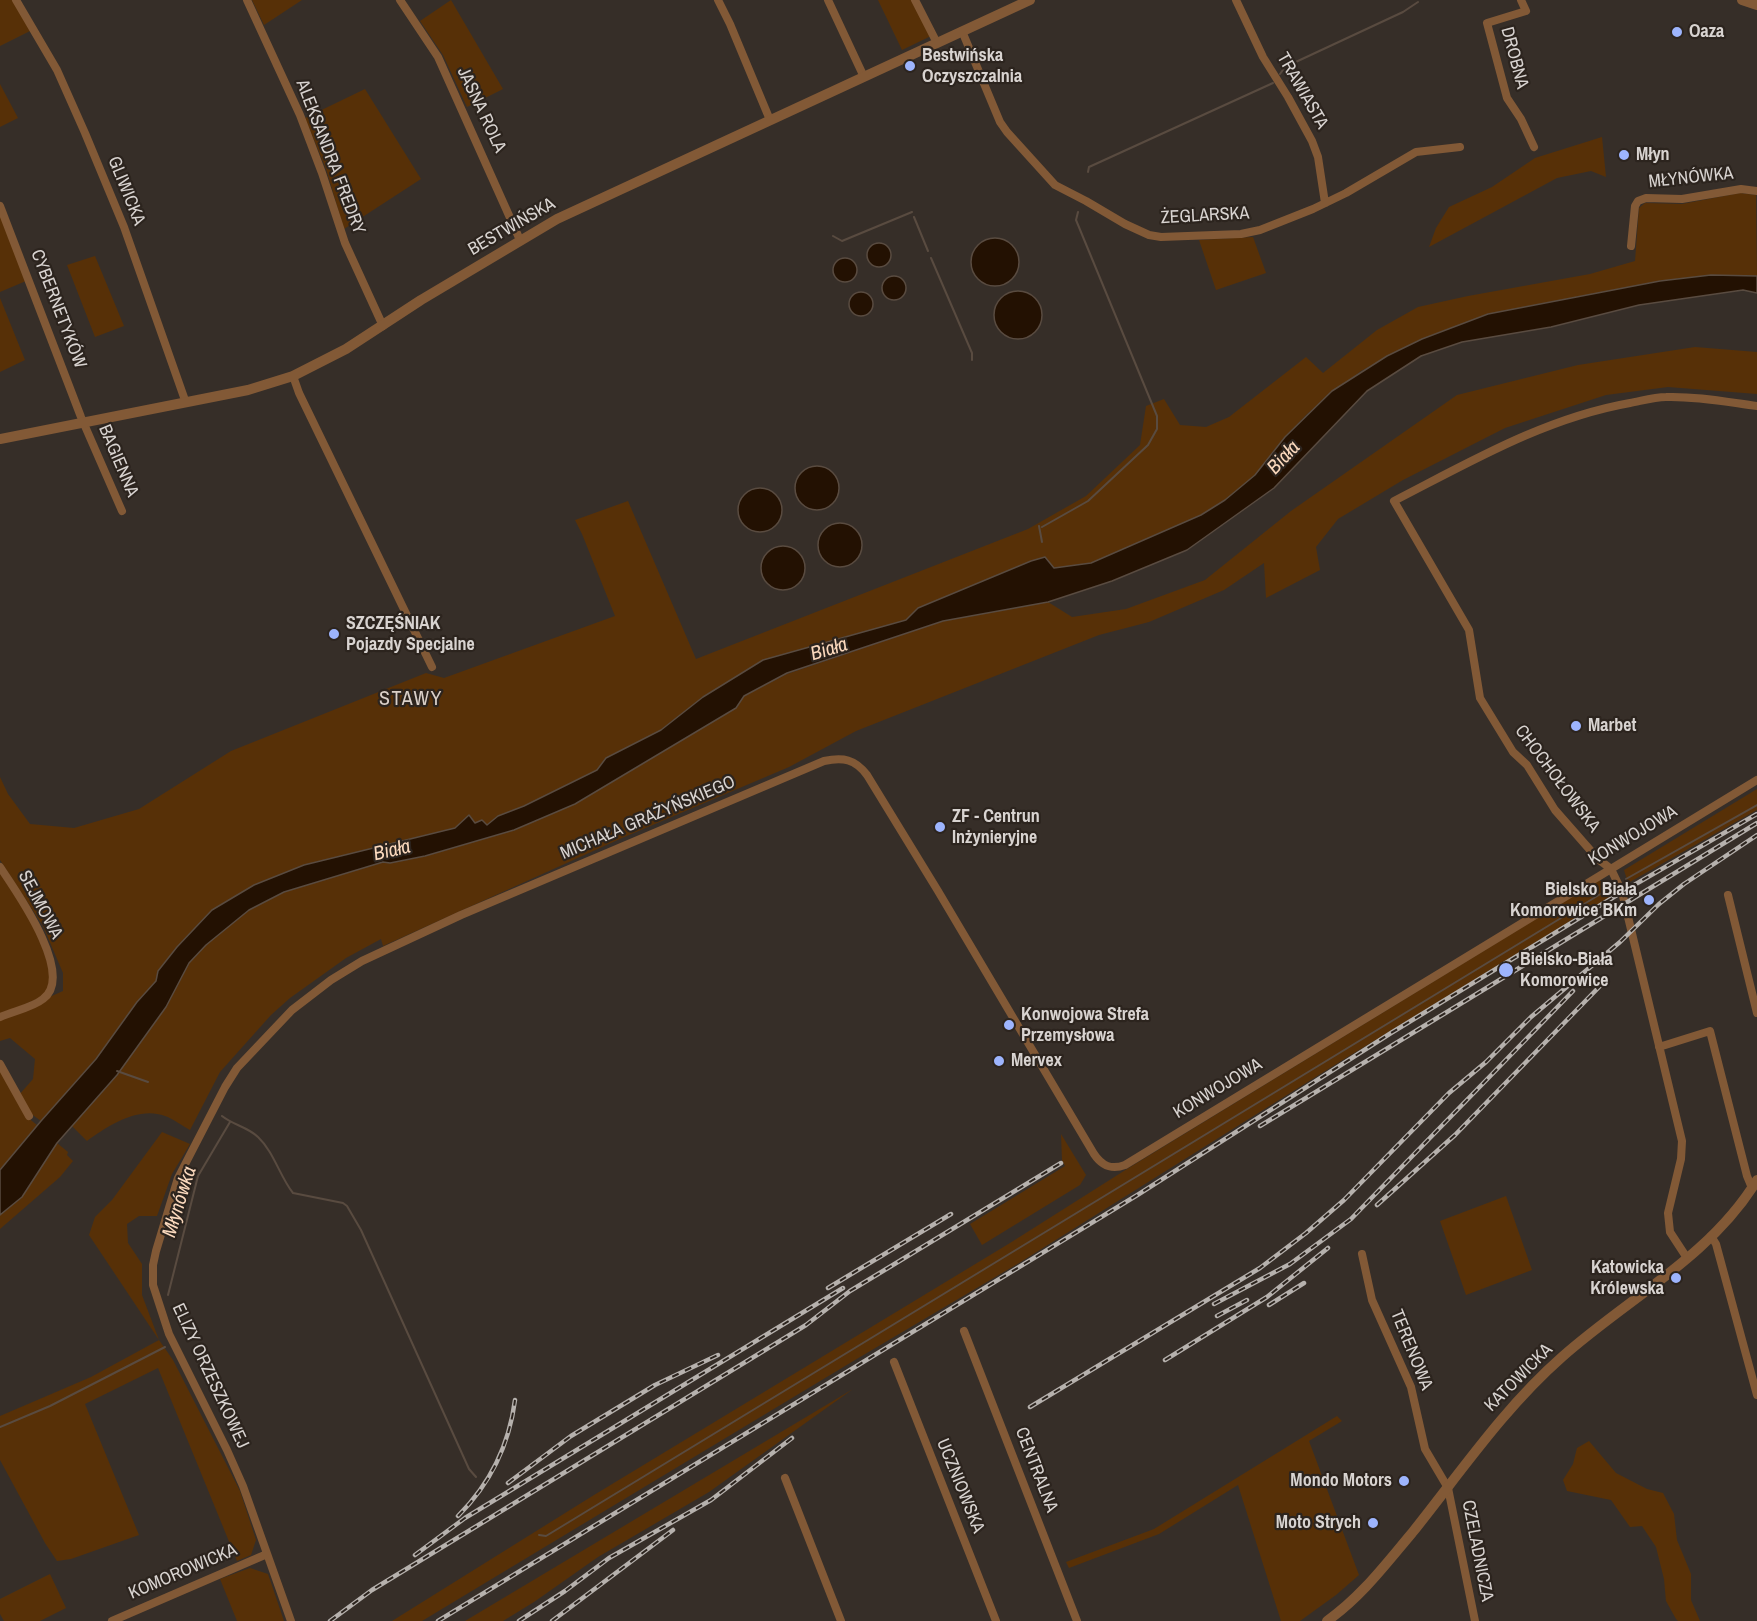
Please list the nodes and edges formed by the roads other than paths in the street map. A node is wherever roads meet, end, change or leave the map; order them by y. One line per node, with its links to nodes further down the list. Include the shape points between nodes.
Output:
1 (16, 0): 25 (street, GLIWICKA, via 57,70 85,133 124,227)
2 (248, 0): 23 (street, ALEKSANDRA FREDRY, via 300,115 345,243)
3 (400, 0): 21 (street, JASNA ROLA, via 438,57)
4 (718, 0): 15 (street)
5 (828, 0): 14 (street)
6 (915, 0): 13 (street)
7 (1030, 0): 12 (street, BESTWIŃSKA)
8 (1236, 0): 19 (street, TRAWIASTA, via 1263,57 1312,141)
9 (1521, 0): 17 (street, DROBNA, via 1526,11 1487,23 1507,98)
10 (1742, 0): 11 (street)
11 (1757, 5)
12 (962, 32): 13 (street, BESTWIŃSKA); 19 (street, ŻEGLARSKA, via 1007,132 1055,185 1138,231 1172,237 1241,234)
13 (937, 44): 14 (street, BESTWIŃSKA)
14 (864, 77): 15 (street, BESTWIŃSKA)
15 (770, 120): 21 (street, BESTWIŃSKA)
16 (1460, 147): 19 (street, ŻEGLARSKA, via 1416,152)
17 (1534, 147)
18 (1757, 191): 22 (street, MŁYNÓWKA, via 1741,189 1682,199 1638,201)
19 (1325, 203)
20 (0, 206): 27 (street, CYBERNETYKÓW)
21 (520, 240): 23 (street, BESTWIŃSKA)
22 (1631, 246)
23 (383, 326): 24 (street, BESTWIŃSKA)
24 (293, 376): 25 (street, BESTWIŃSKA); 30 (street)
25 (186, 403): 27 (street, BESTWIŃSKA)
26 (1757, 406): 34 (street, CHOCHOŁOWSKA, via 1664,397 1612,406 1524,435 1394,501 1469,630 1480,698 1555,810)
27 (85, 423): 28 (street, BESTWIŃSKA); 29 (street, BAGIENNA)
28 (0, 439)
29 (122, 511)
30 (432, 667)
31 (850, 760): 34 (street, KONWOJOWA, via 867,775 1094,1154 1107,1167 1125,1166); 36 (street, MICHAŁA GRAŻYŃSKIEGO, via 824,761)
32 (1757, 780): 34 (street, KONWOJOWA)
33 (0, 867): 38 (street, SEJMOWA, via 39,930 54,977 53,987 43,1000)
34 (1611, 869): 39 (street, CHOCHOŁOWSKA, via 1626,903)
35 (1728, 895): 37 (street)
36 (461, 915): 51 (street, ELIZY ORZESZKOWEJ, via 362,961 292,1010 237,1068 178,1178 156,1251 153,1285 163,1319 243,1486)
37 (1757, 1012)
38 (0, 1017)
39 (1659, 1047): 42 (street, via 1710,1031 1747,1176); 45 (street, CHOCHOŁOWSKA, via 1682,1141 1682,1159 1668,1214 1670,1232)
40 (0, 1064): 41 (street)
41 (29, 1116)
42 (1755, 1184): 43 (street, KATOWICKA)
43 (1711, 1236): 45 (street, KATOWICKA); 48 (street)
44 (1362, 1254): 50 (street, TERENOWA, via 1372,1300 1411,1387 1425,1449)
45 (1687, 1258): 50 (street, KATOWICKA, via 1562,1357 1496,1425)
46 (964, 1331): 56 (street, CENTRALNA)
47 (894, 1362): 55 (street, UCZNIOWSKA)
48 (1757, 1395)
49 (785, 1478): 54 (street)
50 (1448, 1488): 57 (street, KATOWICKA, via 1365,1590); 58 (street, CZELADNICZA)
51 (267, 1554): 52 (street, KOMOROWICKA); 53 (street, ELIZY ORZESZKOWEJ)
52 (112, 1621)
53 (291, 1621)
54 (841, 1621)
55 (996, 1621)
56 (1077, 1621)
57 (1327, 1621)
58 (1475, 1621)

